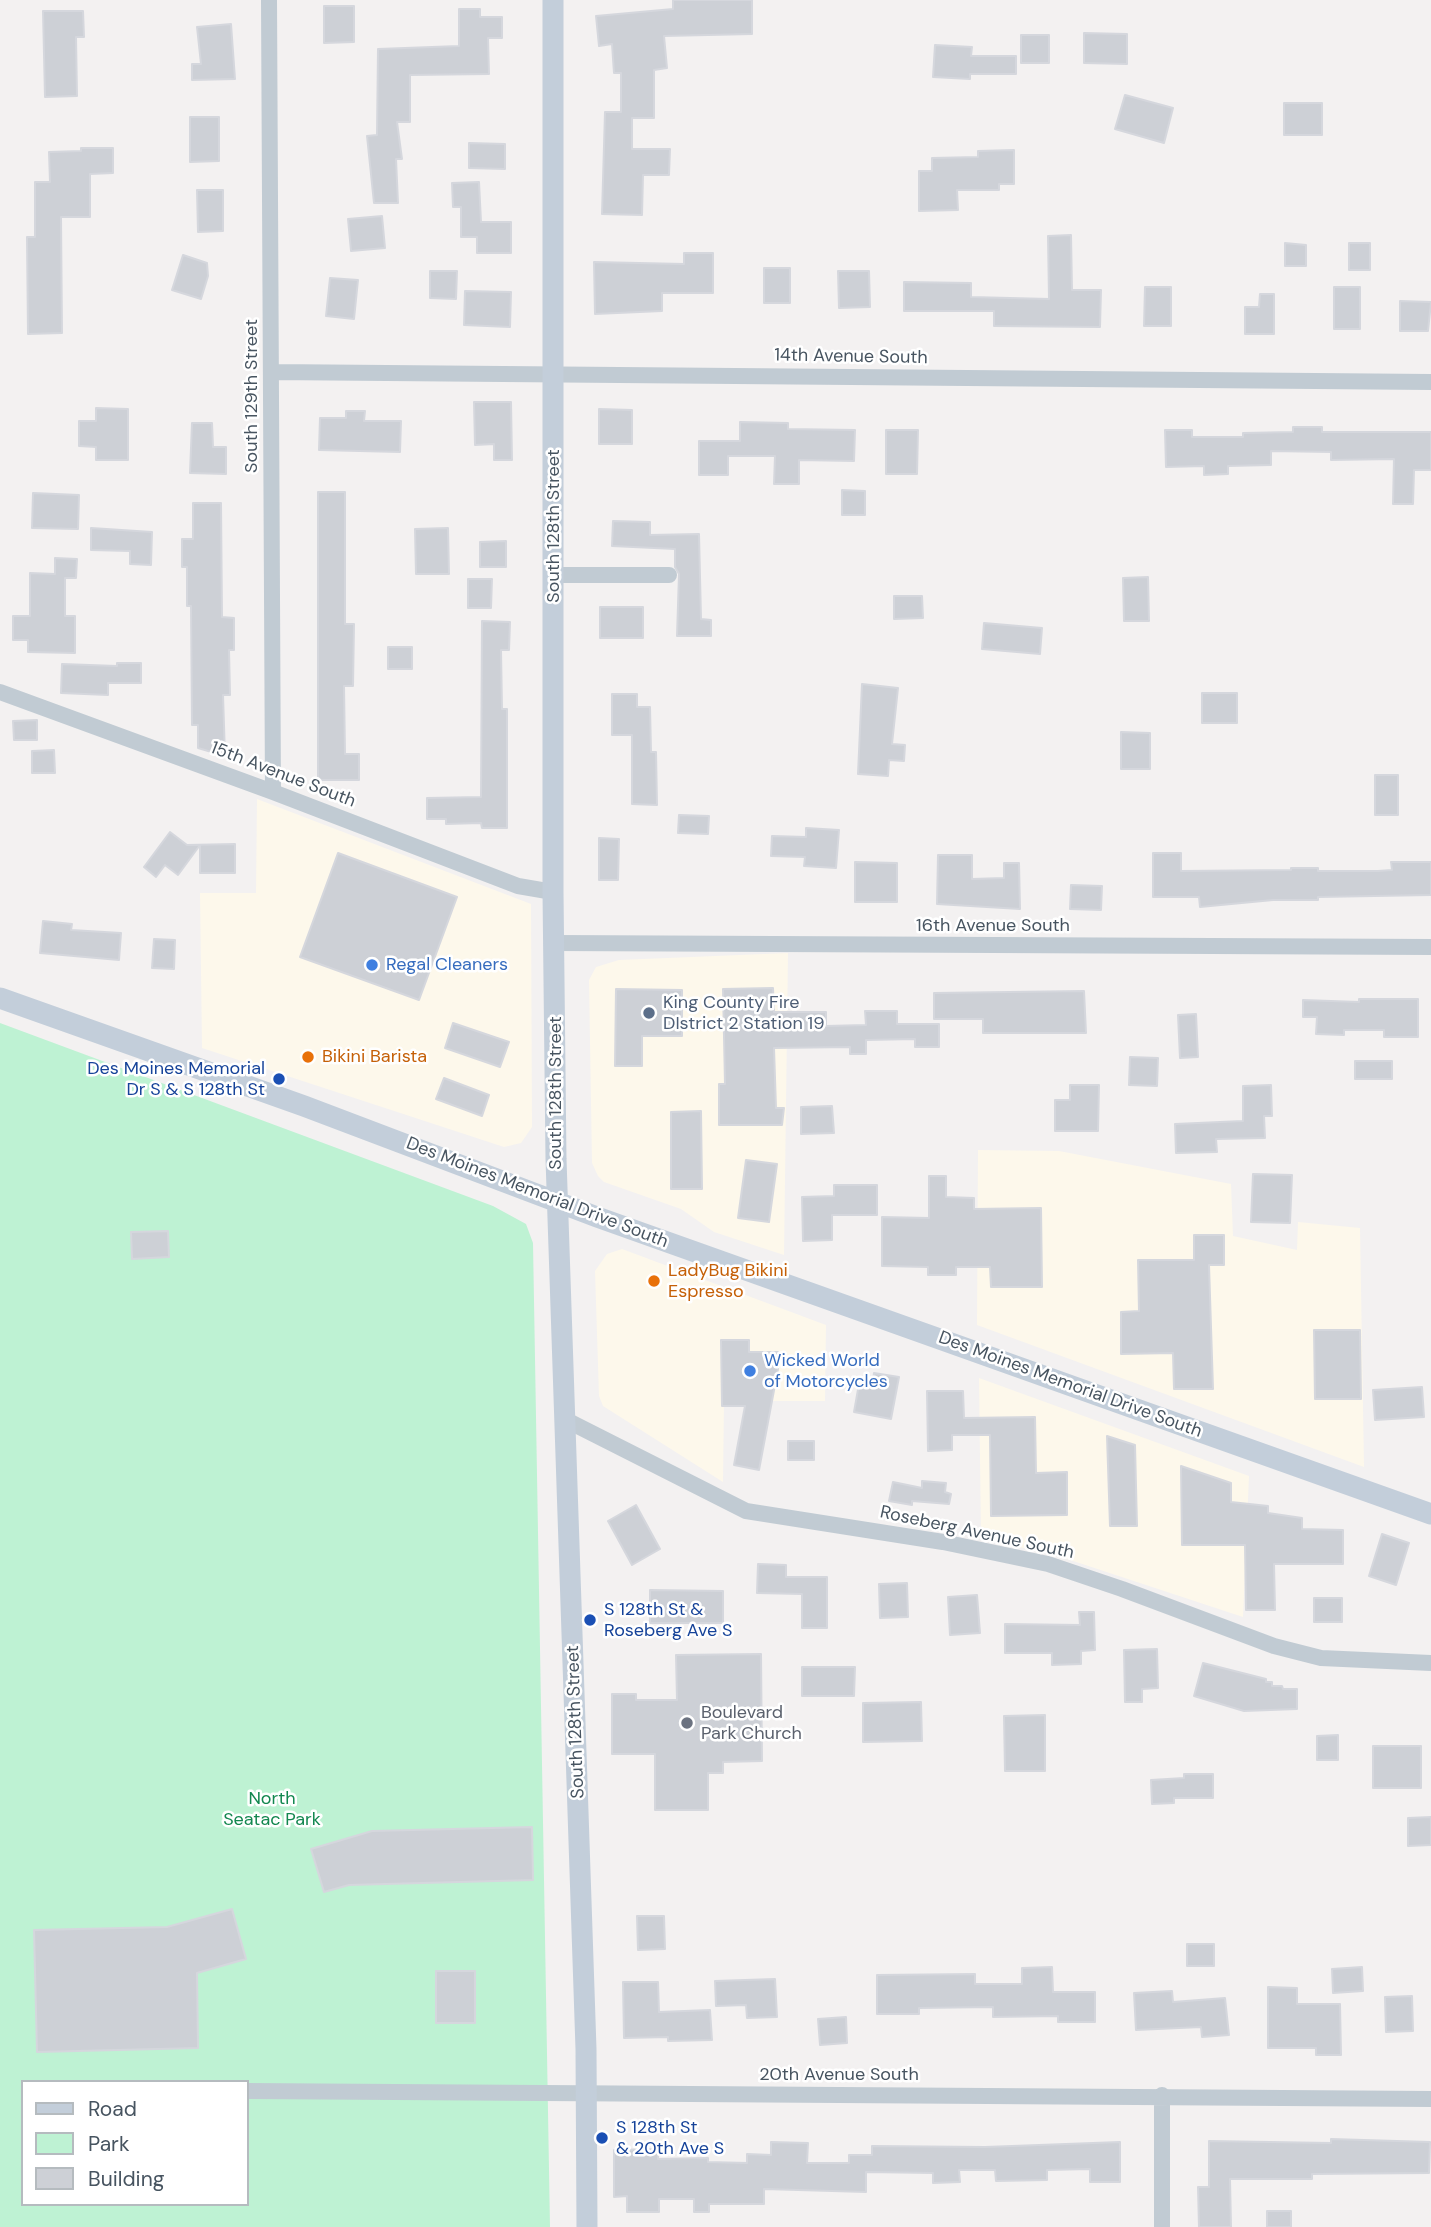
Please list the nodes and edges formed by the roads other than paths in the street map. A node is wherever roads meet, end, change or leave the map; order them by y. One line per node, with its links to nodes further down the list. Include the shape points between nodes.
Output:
1 (269, 0): 3 (street, South 129th Street)
2 (553, 0): 4 (main road, South 128th Street)
3 (271, 372): 4 (street, 14th Avenue South); 9 (street, South 129th Street)
4 (553, 373): 5 (street, 14th Avenue South); 6 (main road, South 128th Street)
5 (1431, 382)
6 (554, 575): 7 (street); 10 (main road, South 128th Street)
7 (669, 575)
8 (0, 692): 9 (street, 15th Avenue South)
9 (273, 792): 10 (street, 15th Avenue South, via 518,886)
10 (553, 892): 11 (main road, South 128th Street)
11 (555, 943): 12 (street, 16th Avenue South); 14 (main road, South 128th Street)
12 (1431, 947)
13 (0, 998): 14 (main road, Des Moines Memorial Drive South)
14 (558, 1201): 15 (main road, South 128th Street); 16 (main road, Des Moines Memorial Drive South)
15 (566, 1420): 17 (street, Roseberg Avenue South, via 746,1511 943,1542 1048,1564 1274,1646 1321,1658); 19 (main road, South 128th Street)
16 (1431, 1514)
17 (1431, 1663)
18 (248, 2091): 19 (street, 20th Avenue South)
19 (587, 2094): 20 (street, 20th Avenue South); 22 (main road, South 128th Street)
20 (1162, 2095): 21 (street, 20th Avenue South); 23 (street)
21 (1431, 2099)
22 (587, 2227)
23 (1161, 2227)

